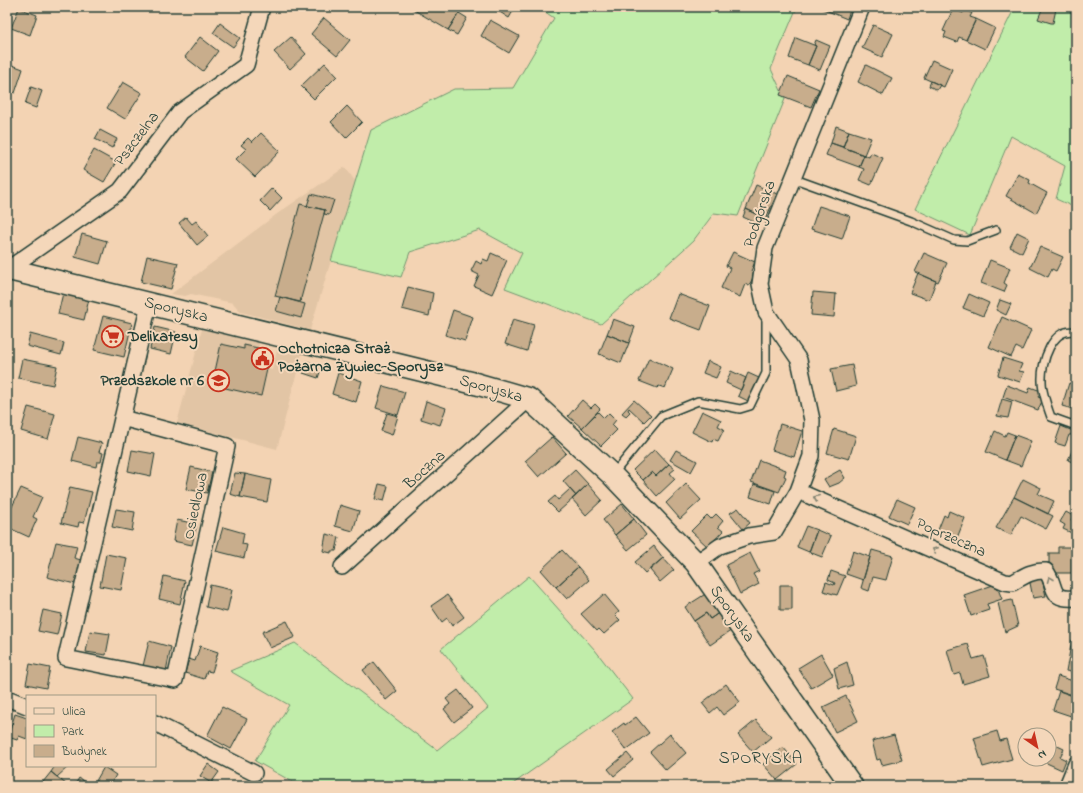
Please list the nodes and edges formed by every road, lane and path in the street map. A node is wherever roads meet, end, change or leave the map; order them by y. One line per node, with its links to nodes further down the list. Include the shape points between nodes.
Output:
1 (262, 7): 5 (street, Pszczelna, via 246,65 180,112 120,191)
2 (862, 7): 3 (street, Podgórska)
3 (792, 178): 4 (lane, via 911,221 954,240 967,241); 7 (street, Podgórska, via 765,248 760,284)
4 (996, 230)
5 (7, 269): 6 (street, Sporyska)
6 (149, 304): 9 (street, Sporyska); 10 (street)
7 (766, 312): 12 (lane, via 766,373 750,406 740,409 698,401 661,416); 13 (street, Podgórska, via 799,360 812,420 810,456)
8 (1076, 332): 11 (lane, via 1071,330 1056,338 1045,358 1042,381 1051,417)
9 (529, 399): 12 (street, Sporyska); 15 (street, Boczna)
10 (122, 418): 10 (street, Osiedlowa, via 227,446 176,680 66,658)
11 (1076, 426)
12 (612, 475): 14 (street, Sporyska)
13 (798, 491): 14 (street, Podgórska, via 774,532 749,536 720,546); 16 (street, Poprzeczna, one-way to 13, via 1058,598 1046,571 1028,574 1012,583 1005,582)
14 (696, 563): 22 (street, Sporyska)
15 (342, 566)
16 (1076, 598)
17 (7, 698): 18 (street)
18 (26, 706)
19 (156, 724): 21 (street)
20 (1076, 764): 23 (street)
21 (254, 773)
22 (852, 786)
23 (1067, 786)

